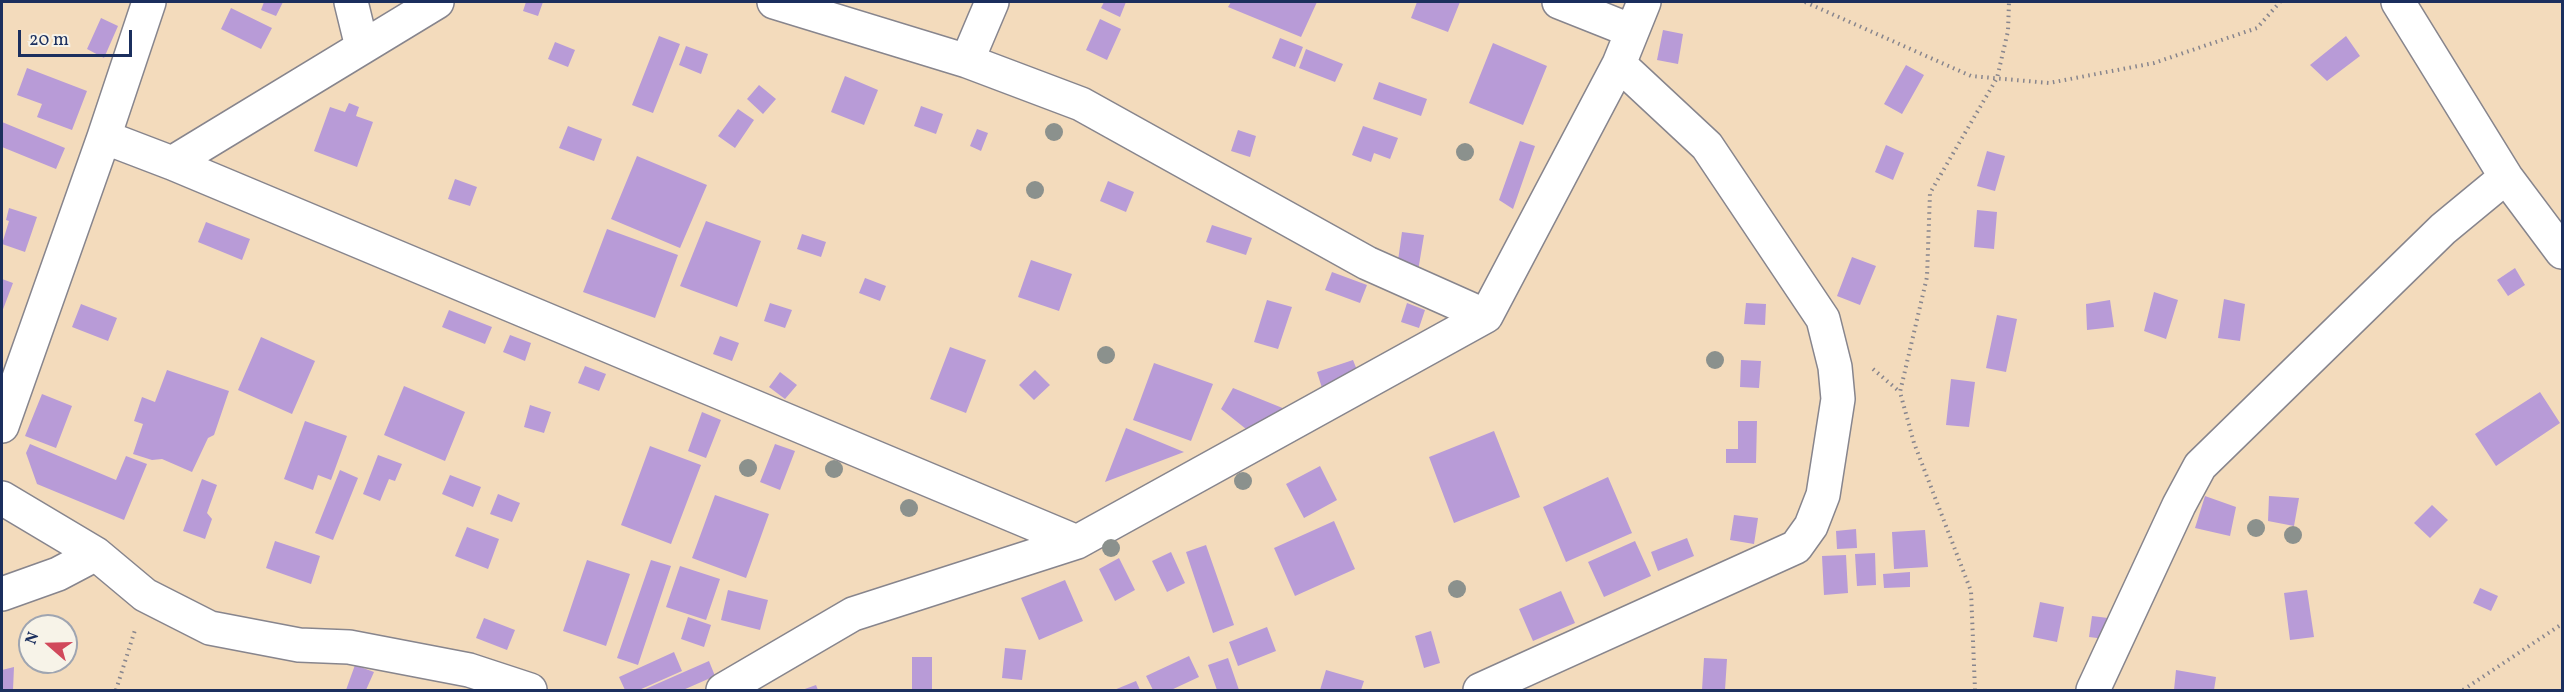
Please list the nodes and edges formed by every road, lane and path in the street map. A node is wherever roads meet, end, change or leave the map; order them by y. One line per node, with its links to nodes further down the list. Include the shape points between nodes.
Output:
1 (149, 2): 16 (street)
2 (351, 2): 12 (street)
3 (437, 2): 12 (street)
4 (774, 2): 13 (street)
5 (992, 2): 13 (street)
6 (1559, 2): 11 (street)
7 (1805, 2): 15 (path, via 1971,76)
8 (2009, 2): 15 (path, via 2008,31)
9 (2280, 2): 15 (path, via 2257,28 2154,63 2049,83)
10 (2398, 2): 18 (street)
11 (1638, 16): 14 (street)
12 (362, 47): 17 (street)
13 (966, 61): 20 (street, via 1081,104 1367,263)
14 (1619, 64): 20 (street); 32 (street, via 1707,146 1823,319 1838,399 1823,495 1811,526 1796,547)
15 (1997, 78): 33 (path, via 1930,193 1927,277 1900,392 1914,443 1971,591)
16 (104, 137): 17 (street); 21 (street)
17 (172, 163): 23 (street)
18 (2506, 177): 19 (street); 34 (street, via 2443,229 2200,466)
19 (2562, 252)
20 (1486, 316): 23 (street)
21 (2, 426)
22 (2, 498): 24 (street)
23 (1077, 542): 31 (street, via 853,614)
24 (96, 554): 25 (street, via 58,574); 26 (street)
25 (2, 594)
26 (146, 595): 28 (street, via 210,628 299,645 348,647); 29 (path)
27 (2562, 624): 35 (path)
28 (467, 680): 30 (street)
29 (116, 690)
30 (530, 690)
31 (723, 690)
32 (1480, 690)
33 (1975, 690)
34 (2093, 690)
35 (2463, 690)

